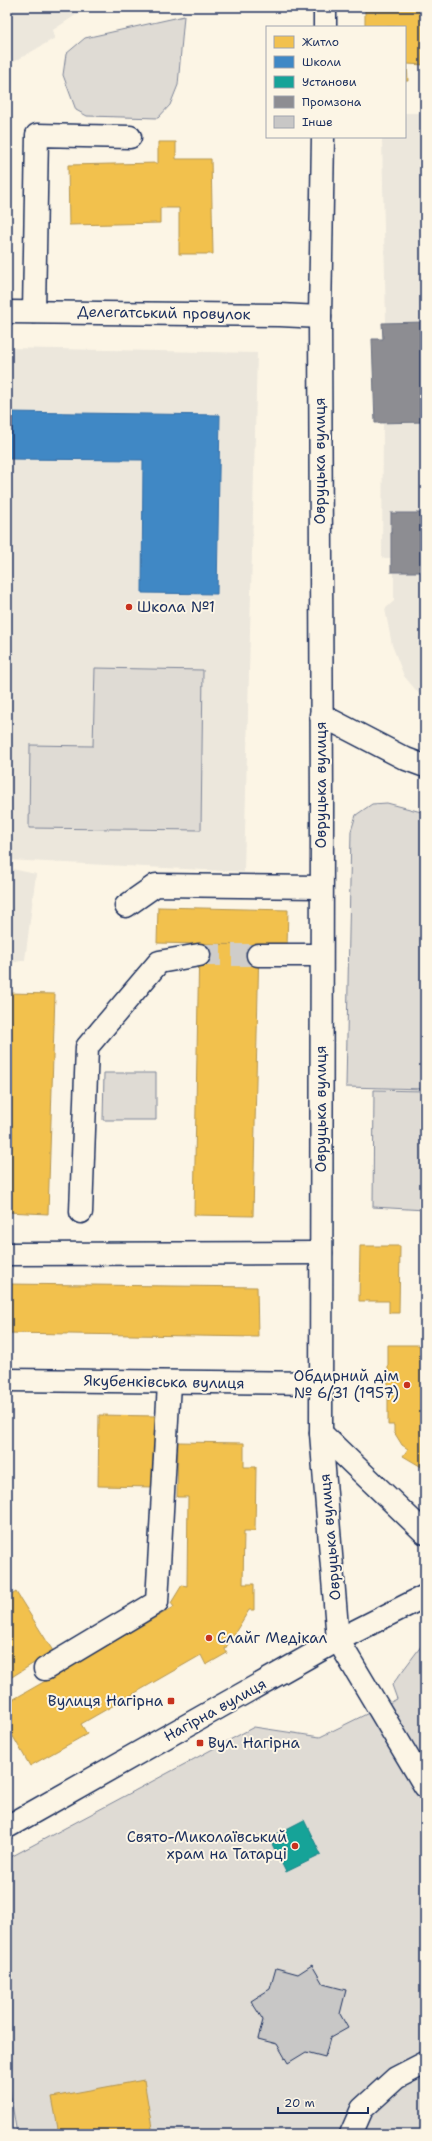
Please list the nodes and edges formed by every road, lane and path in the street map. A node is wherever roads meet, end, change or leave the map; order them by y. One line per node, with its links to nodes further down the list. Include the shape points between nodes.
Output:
1 (325, 7): 2 (street)
2 (325, 26)
3 (130, 137): 6 (street, via 37,135)
4 (323, 138): 7 (street, Овруцька вулиця)
5 (7, 312): 6 (street, Делегатський провулок)
6 (34, 312): 7 (street, Делегатський провулок)
7 (320, 317): 8 (street, Овруцька вулиця)
8 (321, 716): 9 (street); 10 (street, Овруцька вулиця)
9 (425, 766)
10 (321, 886): 11 (street, via 156,886); 14 (street, Овруцька вулиця)
11 (126, 906)
12 (199, 955): 15 (street, via 160,962 87,1047)
13 (258, 955): 14 (street)
14 (321, 955): 16 (street, Овруцька вулиця)
15 (81, 1212)
16 (321, 1253): 17 (street); 20 (street, Овруцька вулиця)
17 (7, 1254)
18 (7, 1380): 19 (street, Якубенківська вулиця)
19 (169, 1383): 20 (street, Якубенківська вулиця); 25 (street, via 157,1602)
20 (320, 1383): 21 (street, Овруцька вулиця)
21 (321, 1433): 22 (street, Овруцька вулиця); 24 (street, Овруцька вулиця)
22 (425, 1533)
23 (425, 1596): 24 (street, Нагірна вулиця)
24 (338, 1640): 26 (street); 27 (street, Нагірна вулиця)
25 (45, 1669)
26 (425, 1786)
27 (7, 1827)
28 (425, 2063): 29 (street, via 396,2078 362,2109)
29 (351, 2134)

